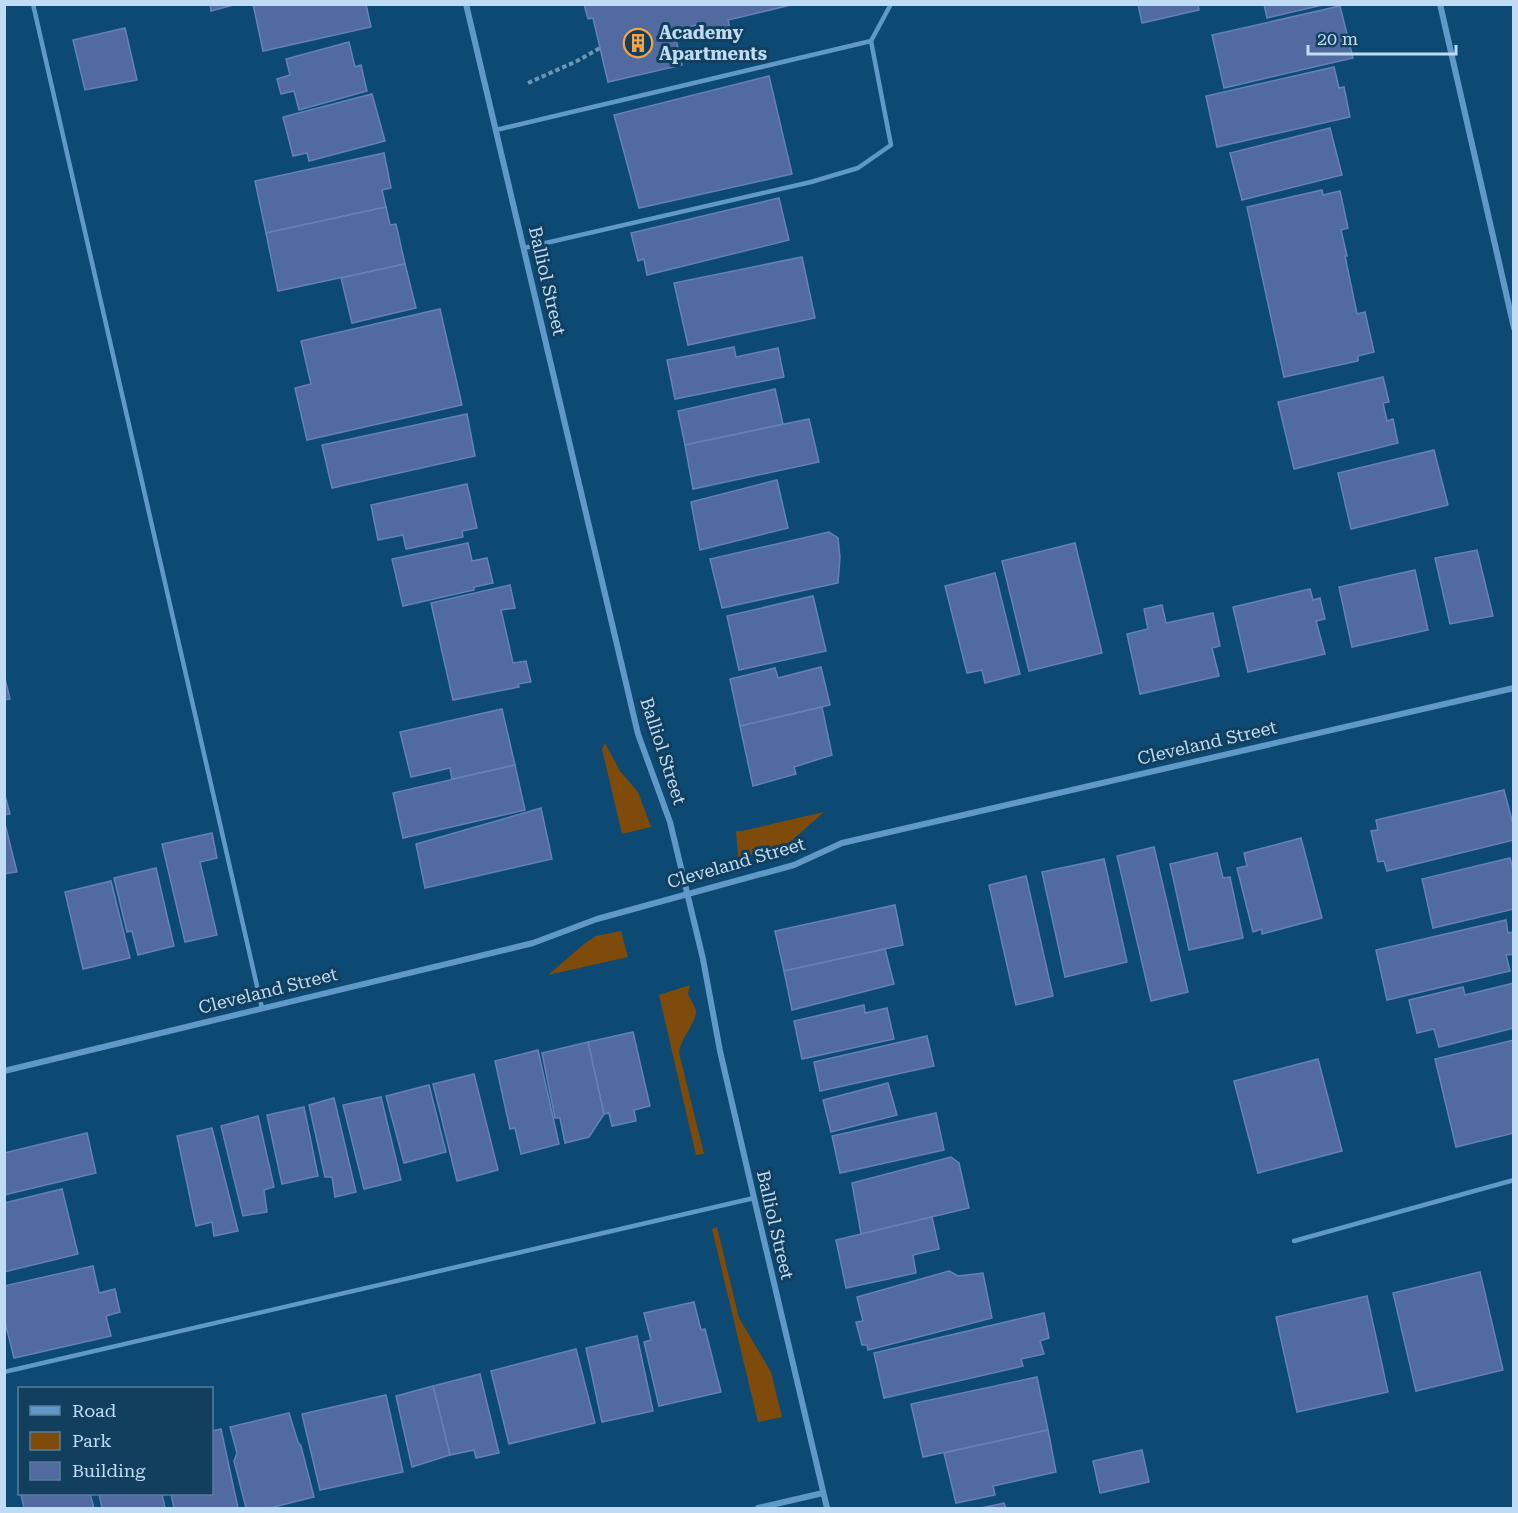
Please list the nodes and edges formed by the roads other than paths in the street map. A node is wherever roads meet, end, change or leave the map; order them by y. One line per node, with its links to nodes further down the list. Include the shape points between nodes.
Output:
1 (33, 4): 11 (lane)
2 (466, 4): 6 (street, Balliol Street)
3 (891, 4): 5 (lane)
4 (1440, 4): 8 (street)
5 (871, 41): 6 (lane); 7 (lane, via 891,145 858,168)
6 (496, 130): 7 (street, Balliol Street)
7 (524, 248): 10 (street, Balliol Street, via 638,734 670,822)
8 (1514, 328)
9 (1514, 688): 10 (street, Cleveland Street, via 842,843 794,865)
10 (687, 893): 11 (street, Cleveland Street, via 597,918 532,943); 14 (street, Balliol Street)
11 (262, 1008): 12 (street, Cleveland Street)
12 (4, 1071)
13 (1514, 1180): 15 (lane)
14 (754, 1198): 16 (lane); 17 (street, Balliol Street)
15 (1294, 1241)
16 (4, 1372)
17 (823, 1493): 18 (street); 19 (street, Balliol Street)
18 (758, 1509)
19 (827, 1509)

